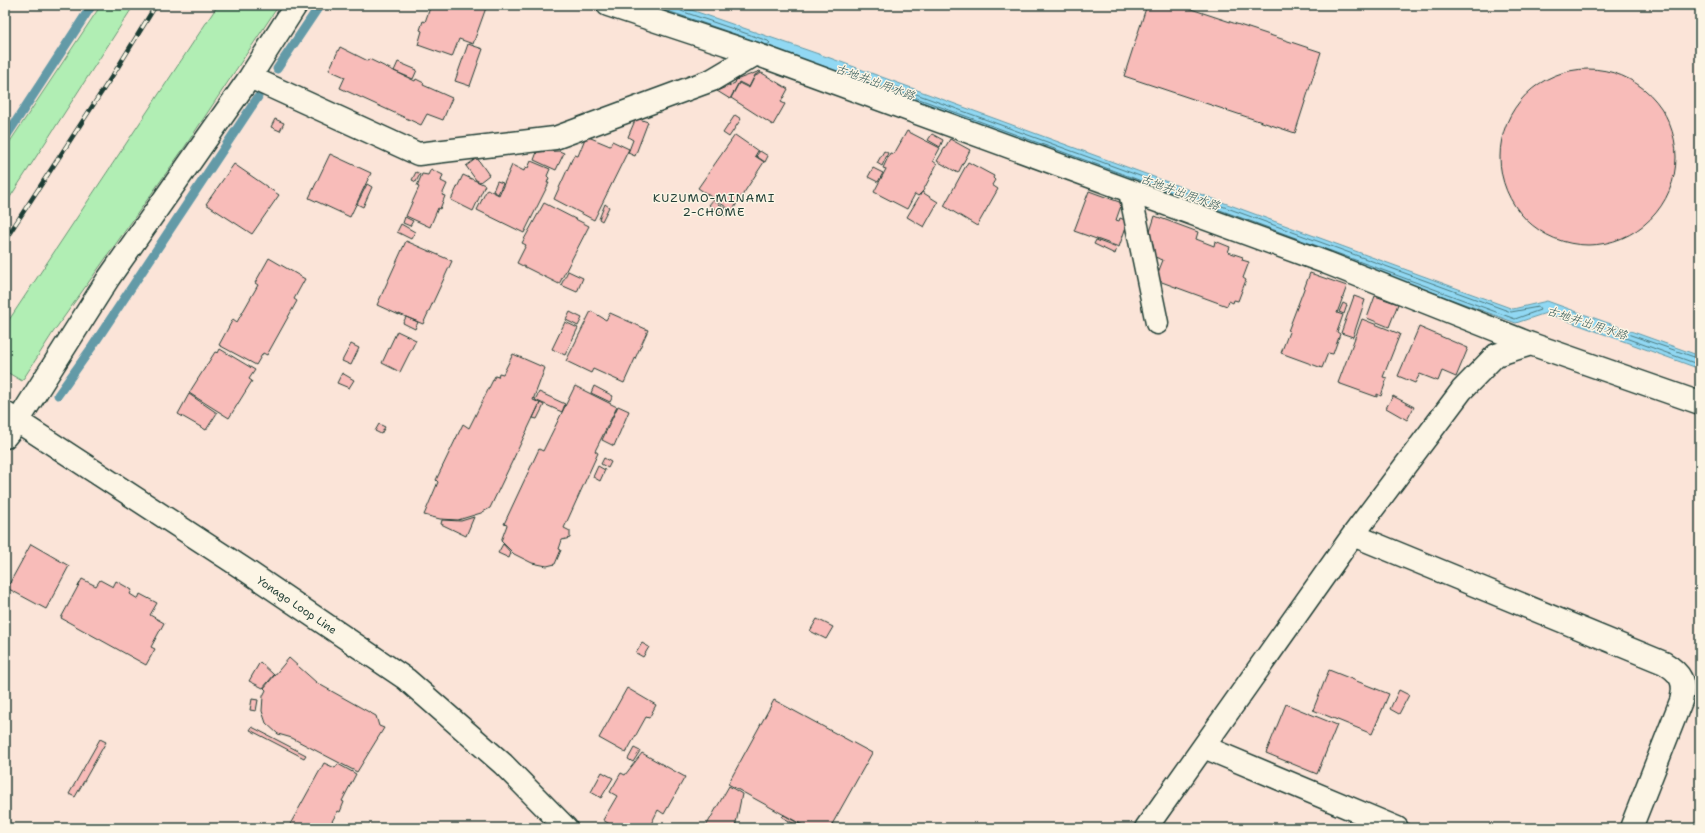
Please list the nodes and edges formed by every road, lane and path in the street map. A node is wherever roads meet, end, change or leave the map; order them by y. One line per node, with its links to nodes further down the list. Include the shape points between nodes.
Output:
1 (296, 5): 4 (street)
2 (608, 5): 3 (street)
3 (756, 54): 4 (street, via 712,80 555,138 418,154); 5 (street)
4 (250, 77): 9 (street)
5 (1130, 192): 6 (street); 7 (street, via 1327,264)
6 (1157, 323)
7 (1531, 344): 8 (street); 10 (street, via 1496,355 1462,390)
8 (1700, 403)
9 (9, 424): 13 (street, Yonago Loop Line, via 247,571 406,679 503,764)
10 (1353, 535): 11 (street); 15 (street, via 1676,670 1683,685 1681,701)
11 (1204, 747): 12 (street); 14 (street)
12 (1393, 827)
13 (566, 828)
14 (1146, 828)
15 (1631, 828)

